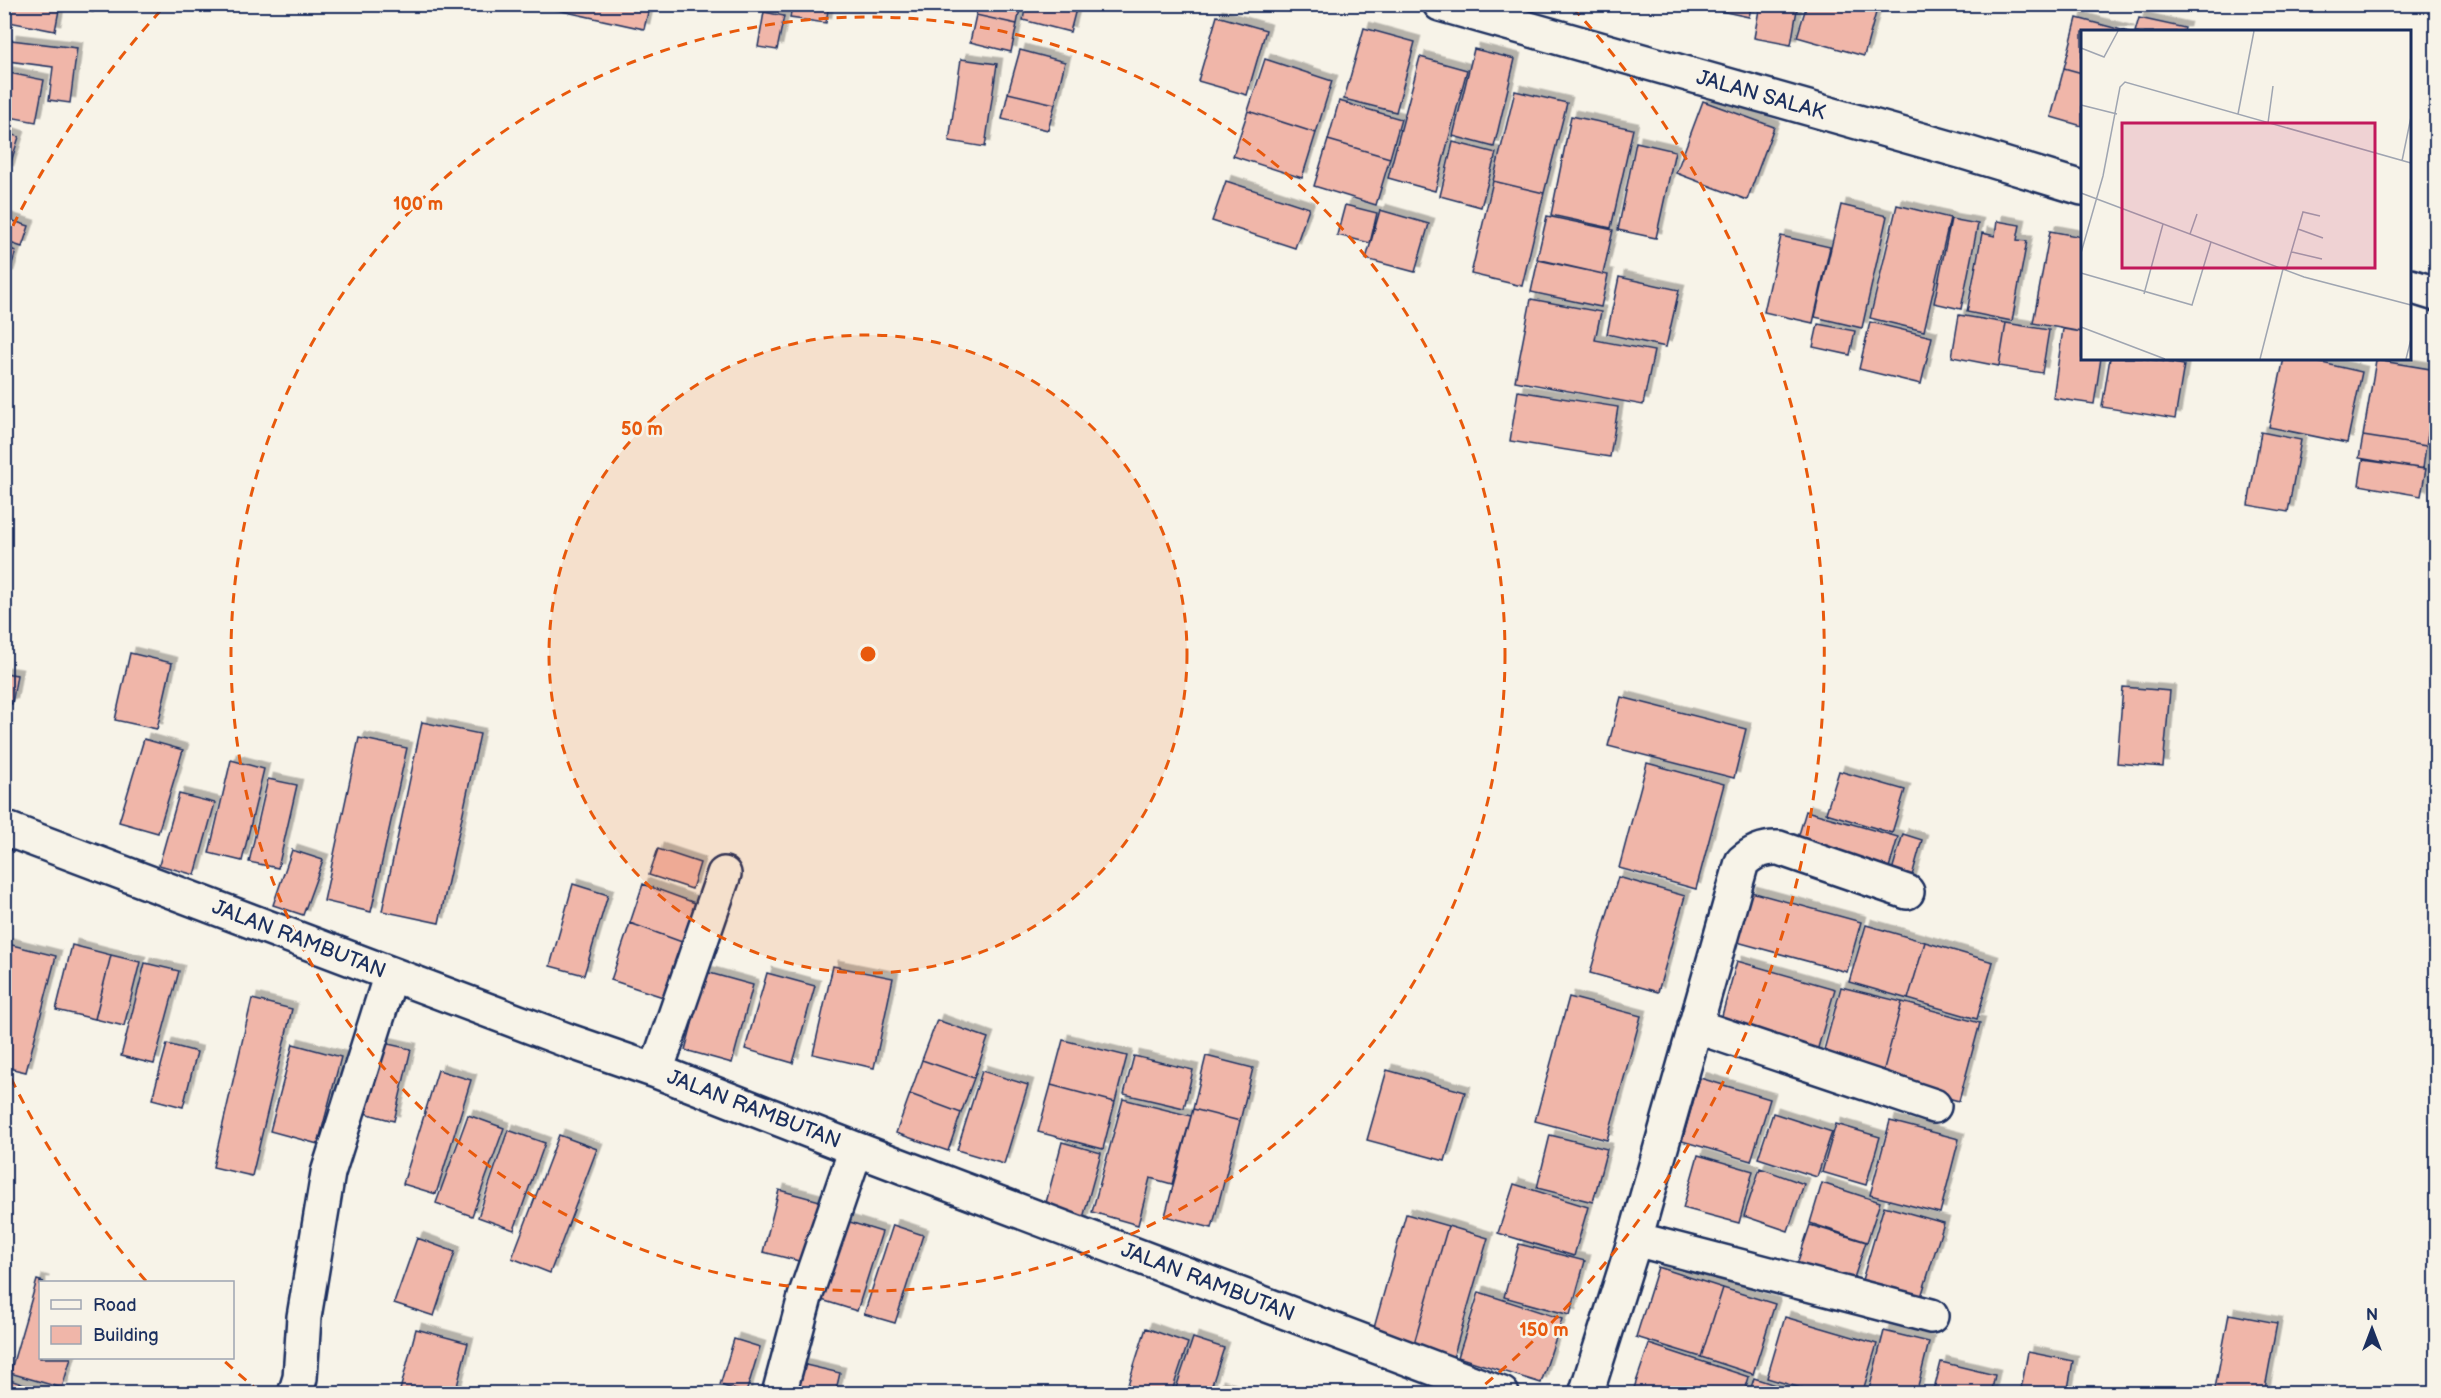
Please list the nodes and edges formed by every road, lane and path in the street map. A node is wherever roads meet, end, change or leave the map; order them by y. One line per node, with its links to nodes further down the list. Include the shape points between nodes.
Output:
1 (1440, 4): 2 (street, JALAN SALAK)
2 (2081, 188)
3 (2411, 287): 4 (street)
4 (2436, 294)
5 (4, 828): 8 (street, JALAN RAMBUTAN)
6 (724, 874): 10 (street)
7 (1907, 892): 9 (street, via 1779,848 1768,847 1750,855 1742,862 1737,877)
8 (391, 974): 10 (street, JALAN RAMBUTAN); 15 (street, via 328,1173)
9 (1695, 1026): 11 (street); 13 (street)
10 (656, 1071): 12 (street, JALAN RAMBUTAN)
11 (1934, 1106)
12 (856, 1149): 16 (street, via 805,1297); 17 (street, JALAN RAMBUTAN)
13 (1635, 1239): 14 (street); 18 (street)
14 (1930, 1316)
15 (295, 1394)
16 (779, 1394)
17 (1502, 1394)
18 (1586, 1394)

